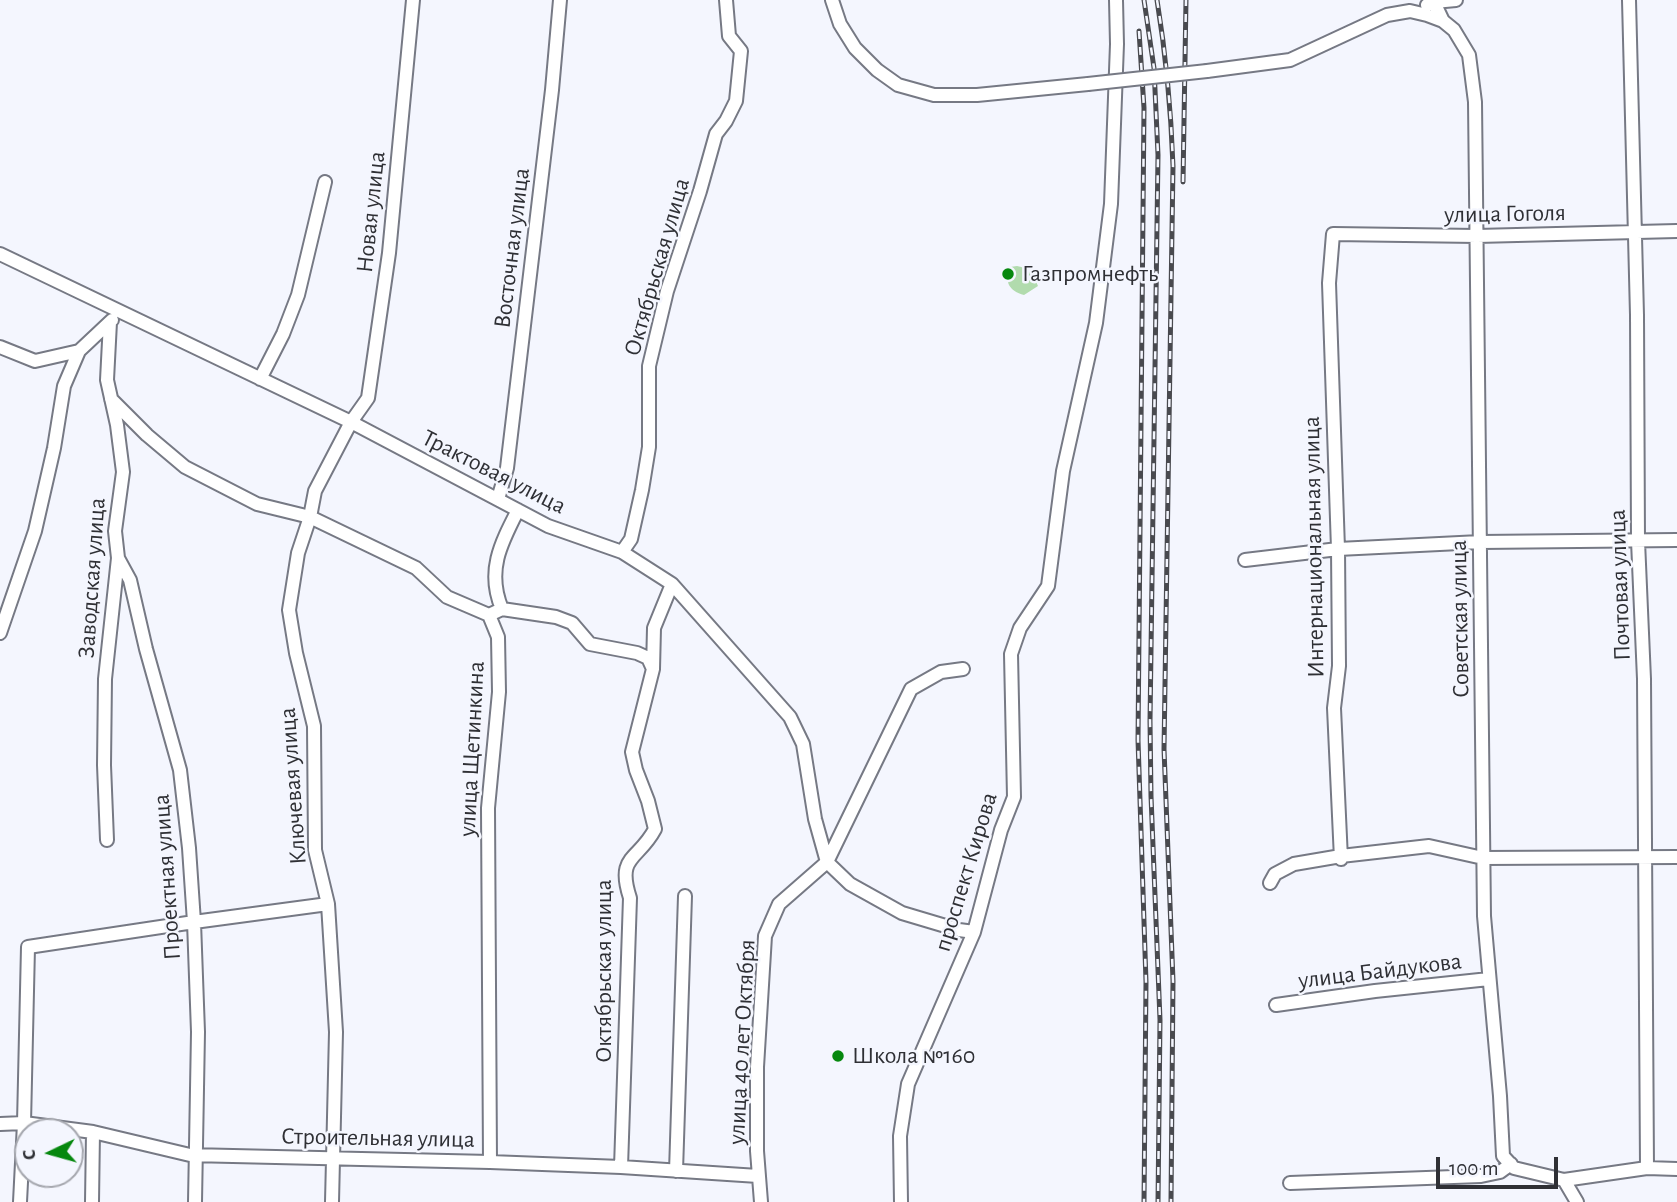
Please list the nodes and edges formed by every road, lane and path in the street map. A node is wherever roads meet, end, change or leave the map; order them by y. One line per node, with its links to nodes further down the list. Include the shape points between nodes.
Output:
1 (413, 0): 22 (street, Новая улица, via 389,253 369,398)
2 (560, 0): 23 (street, Восточная улица, via 509,455)
3 (726, 0): 30 (street, Октябрьская улица, via 730,36 741,51 736,101 716,134 667,291 649,366 649,447 642,490 631,539)
4 (832, 0): 9 (street, bridge, via 855,48 877,70 898,85 934,95 1088,84 1290,60 1387,15)
5 (1116, 0): 49 (street, проспект Кирова, via 1111,204 1096,323 1063,471 1048,586 1020,628 1012,654 1014,797)
6 (1456, 0): 8 (street)
7 (1629, 0): 13 (street, Почтовая улица)
8 (1433, 1): 9 (street); 10 (street, Советская улица)
9 (1410, 11): 10 (street)
10 (1443, 21): 15 (street, Советская улица, via 1469,55 1473,79)
11 (325, 182): 20 (street, via 298,295)
12 (1677, 231): 13 (street, улица Гоголя)
13 (1635, 233): 15 (street, улица Гоголя); 27 (street, Почтовая улица)
14 (1333, 234): 15 (street, улица Гоголя); 29 (street, Интернациональная улица, via 1329,283)
15 (1477, 236): 28 (street, Советская улица)
16 (0, 254): 17 (street, Трактовая улица)
17 (114, 316): 19 (street); 20 (street, Трактовая улица); 21 (street, Заводская улица, via 107,380)
18 (0, 347): 19 (street, via 35,361)
19 (79, 351): 36 (street, via 64,386 35,531)
20 (260, 379): 22 (street, Трактовая улица)
21 (111, 399): 25 (street, via 185,467 257,504); 31 (street, Заводская улица, via 123,472 115,531)
22 (351, 422): 23 (street, Трактовая улица); 25 (street, Ключевая улица, via 315,491)
23 (498, 499): 24 (street, Трактовая улица)
24 (518, 510): 30 (street, Трактовая улица, via 548,526); 34 (street, via 497,560 495,578)
25 (310, 517): 35 (street, via 416,568 447,597); 47 (street, Ключевая улица, via 298,553 289,610 314,726 315,850)
26 (1677, 540): 27 (street)
27 (1638, 541): 28 (street); 40 (street, Почтовая улица)
28 (1480, 542): 29 (street); 43 (street, Советская улица)
29 (1338, 549): 32 (street); 42 (street, Интернациональная улица, via 1339,666 1334,708)
30 (622, 552): 33 (street, Трактовая улица)
31 (118, 558): 39 (street, Заводская улица, via 105,679); 48 (street, Проектная улица, via 130,580 180,770)
32 (1245, 560)
33 (673, 584): 37 (street, Октябрьская улица, via 654,628); 44 (street, Трактовая улица, via 790,716 803,744)
34 (502, 609): 35 (street); 37 (street, via 572,623 590,644 637,653 648,658)
35 (489, 615): 57 (street, улица Щетинкина, via 498,637 499,692 488,808)
36 (0, 633)
37 (653, 669): 59 (street, Октябрьская улица, via 632,752 654,829 625,868 630,898)
38 (963, 669): 44 (street, улица 40 лет Октября, via 941,672 911,689)
39 (107, 840)
40 (1646, 857): 41 (street); 43 (street); 60 (street, Почтовая улица)
41 (1677, 857)
42 (1341, 858): 43 (street, via 1429,846); 45 (street, via 1293,864 1275,874)
43 (1483, 859): 50 (street, Советская улица)
44 (827, 862): 49 (street, via 850,884 902,913); 63 (street, улица 40 лет Октября, via 779,904 765,936 757,1067)
45 (1270, 883)
46 (685, 896): 62 (street)
47 (328, 904): 48 (street); 56 (street, Ключевая улица, via 336,1032)
48 (194, 922): 52 (street, via 28,947); 55 (street, Проектная улица)
49 (974, 932): 70 (street, проспект Кирова, via 908,1084 900,1136)
50 (1489, 979): 51 (street, улица Байдукова); 58 (street, Советская улица, via 1503,1156)
51 (1276, 1005)
52 (24, 1118)
53 (84, 1131): 54 (street, Строительная улица)
54 (93, 1132): 55 (street, Строительная улица); 66 (street)
55 (196, 1155): 56 (street, Строительная улица); 67 (street, Проектная улица)
56 (333, 1157): 57 (street, Строительная улица); 68 (street, Ключевая улица)
57 (490, 1162): 59 (street, Строительная улица)
58 (1511, 1164): 64 (street); 65 (street, via 1500,1172 1481,1175)
59 (621, 1167): 62 (street, Строительная улица)
60 (1647, 1168): 61 (street); 64 (street)
61 (1677, 1169)
62 (676, 1171): 63 (street, Строительная улица)
63 (758, 1176): 69 (street, улица 40 лет Октября)
64 (1564, 1181): 71 (street)
65 (1290, 1184)
66 (92, 1202)
67 (195, 1202)
68 (332, 1202)
69 (761, 1202)
70 (901, 1202)
71 (1577, 1202)

